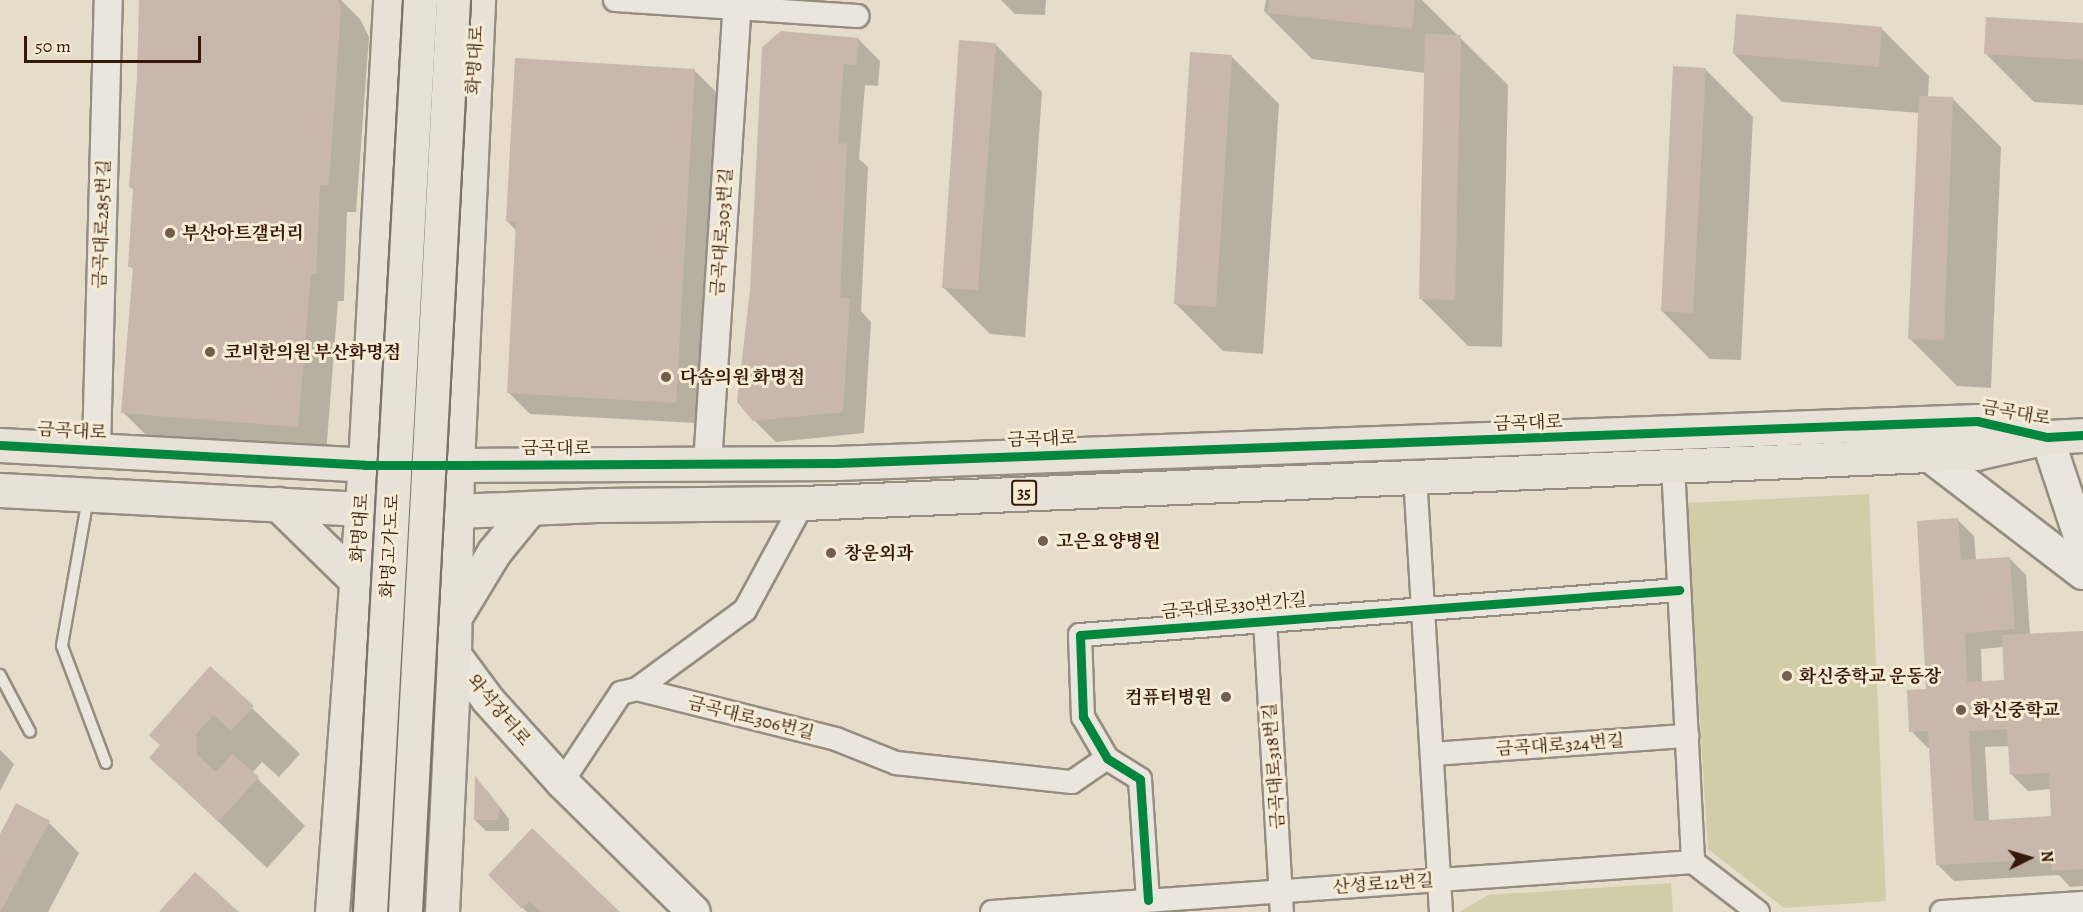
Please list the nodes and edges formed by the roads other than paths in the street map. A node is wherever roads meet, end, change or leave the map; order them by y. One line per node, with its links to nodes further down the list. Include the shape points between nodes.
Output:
1 (108, 0): 12 (street, 금곡대로285번길)
2 (390, 0): 15 (main road, 화명대로)
3 (420, 0): 49 (main road, 화명고가도로, bridge)
4 (453, 0): 50 (main road, 화명고가도로, bridge)
5 (478, 0): 16 (main road, 화명대로)
6 (615, 0): 7 (street)
7 (736, 4): 8 (street); 14 (street, 금곡대로303번길)
8 (857, 16)
9 (2083, 435): 10 (main road, 금곡대로 / 35)
10 (2047, 437): 13 (main road, 금곡대로 / 35, via 1976,453); 14 (main road, 금곡대로 / 35, via 1977,422 836,463); 26 (main road)
11 (0, 445): 12 (main road, 금곡대로 / 35)
12 (96, 448): 15 (main road, 금곡대로 / 35)
13 (1929, 455): 17 (main road, 금곡대로 / 35); 27 (main road)
14 (707, 464): 16 (main road, 금곡대로 / 35)
15 (365, 465): 16 (main road, 금곡대로 / 35); 24 (main road, 화명대로)
16 (457, 465): 25 (main road, 화명대로)
17 (1672, 465): 18 (main road, 금곡대로 / 35); 29 (street)
18 (1415, 475): 21 (main road, 금곡대로 / 35); 30 (street)
19 (0, 490): 20 (main road, 금곡대로 / 35)
20 (89, 495): 22 (main road, 금곡대로 / 35); 40 (lane, via 62,646)
21 (803, 503): 23 (main road, 금곡대로 / 35); 35 (street, via 745,610)
22 (278, 504): 24 (main road, 금곡대로 / 35); 28 (main road)
23 (530, 508): 25 (main road, 금곡대로 / 35); 31 (main road, via 494,552)
24 (374, 509): 25 (main road, 금곡대로 / 35); 28 (main road, 화명대로); 33 (main road, 와석장터로)
25 (456, 511): 31 (main road, 화명대로)
26 (2083, 545)
27 (2083, 573)
28 (356, 580): 48 (main road, 화명대로)
29 (1679, 590): 30 (street, 금곡대로330번가길); 37 (street)
30 (1423, 608): 32 (street, 금곡대로330번가길); 38 (street)
31 (455, 616): 33 (main road, 화명대로)
32 (1265, 620): 39 (street, 금곡대로330번가길, via 1080,635 1083,717); 45 (street, 금곡대로318번길)
33 (454, 654): 41 (main road, 와석장터로, via 488,700); 51 (main road, 화명대로)
34 (0, 675): 36 (lane)
35 (637, 689): 39 (street, 금곡대로306번길, via 836,739 896,763 1072,782); 41 (street, via 621,693)
36 (30, 732)
37 (1687, 736): 38 (street, 금곡대로324번길); 42 (street)
38 (1433, 754): 43 (street)
39 (1107, 758): 44 (street, 금곡대로330번가길, via 1140,779)
40 (106, 763)
41 (562, 782): 52 (main road, 와석장터로)
42 (1694, 862): 43 (street, 산성로12번길); 55 (street)
43 (1440, 880): 45 (street, 산성로12번길); 54 (street)
44 (1148, 900): 45 (street, 산성로12번길); 53 (street, 산성로12번길)
45 (1282, 902)
46 (2083, 903): 47 (street)
47 (1999, 910): 56 (street)
48 (332, 912)
49 (370, 912)
50 (405, 912)
51 (442, 912)
52 (694, 912)
53 (1004, 912)
54 (1441, 912)
55 (1758, 912)
56 (1942, 912)

